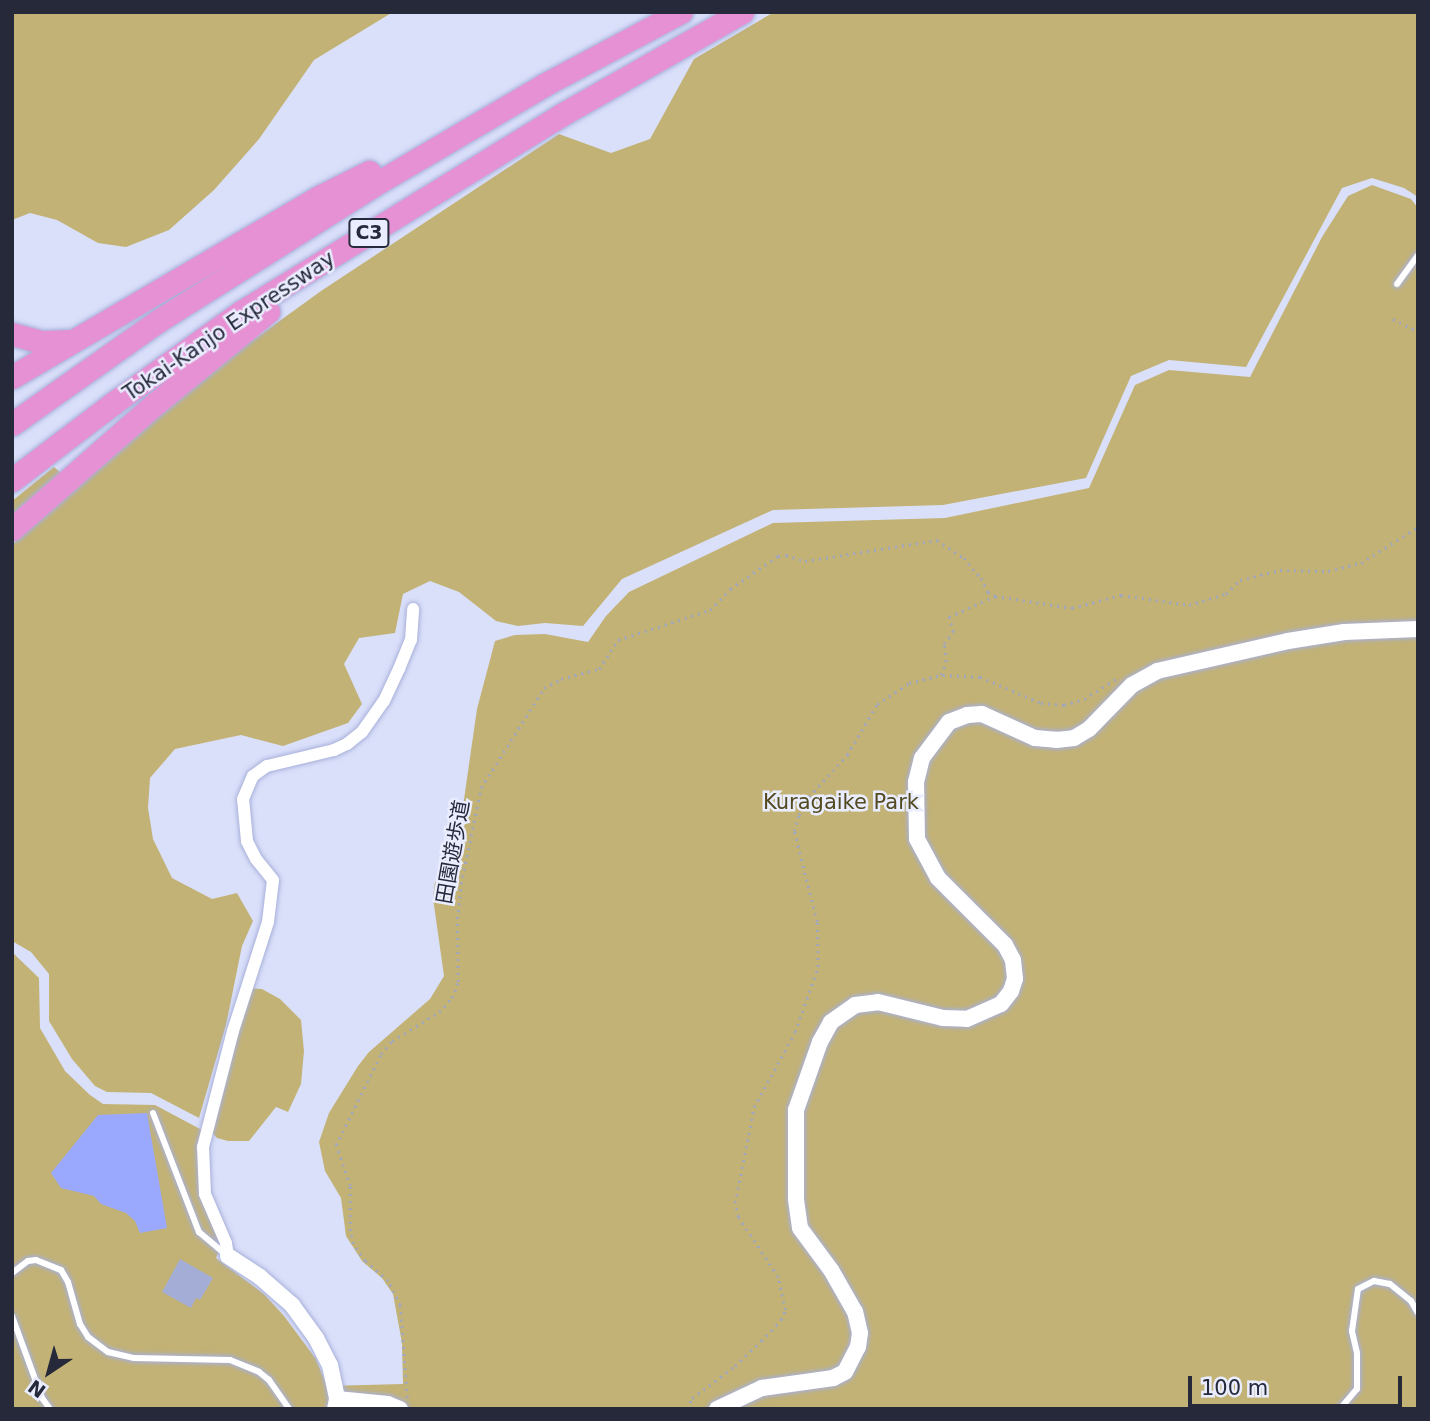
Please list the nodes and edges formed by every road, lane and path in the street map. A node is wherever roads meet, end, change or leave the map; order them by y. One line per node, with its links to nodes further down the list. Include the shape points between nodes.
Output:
1 (681, 12): 3 (highway, Tokai-Kanjo Expressway / C3)
2 (742, 12): 4 (highway, Tokai-Kanjo Expressway / C3, via 561,114)
3 (544, 85): 10 (highway, via 321,196); 12 (highway, Tokai-Kanjo Expressway / C3, via 372,186 158,321)
4 (394, 218): 13 (highway, Tokai-Kanjo Expressway / C3, via 241,312); 14 (highway, via 238,334)
5 (1418, 254): 6 (lane)
6 (1397, 284)
7 (1393, 319): 8 (path)
8 (1418, 332)
9 (12, 334): 10 (highway, via 42,342)
10 (71, 341): 11 (highway)
11 (12, 377)
12 (12, 424)
13 (12, 480)
14 (12, 529)
15 (995, 596): 26 (path, 田園遊歩道, via 964,558 937,540 804,561 778,556 730,589 710,610 618,640 599,669 544,688 481,788 461,884 458,982 452,998 439,1012 392,1041 336,1144 350,1186 353,1244 388,1281 400,1305 406,1354)
16 (413, 609): 21 (street, via 411,640 399,669 362,732 334,750 267,766 253,776 243,799 247,841 273,880 268,922 203,1147 205,1194)
17 (1418, 628): 19 (street, via 1288,640 1157,671)
18 (941, 675): 19 (path, via 980,677 1041,703 1064,705 1084,699 1118,677)
19 (1136, 682): 29 (street, via 1089,729 1074,737 1035,738 982,714 967,715 949,722 922,758 915,812 924,856 938,878 1005,945 1015,979 1000,1004 967,1018 943,1018 878,1002 855,1005 831,1022 796,1110 796,1198 800,1228 855,1312 858,1348 845,1372 833,1378 762,1388)
20 (153, 1113): 21 (lane, via 199,1233)
21 (228, 1256): 25 (street, via 292,1305 330,1365)
22 (12, 1273): 28 (lane, via 36,1260 61,1270 80,1324 88,1337 108,1352 134,1358 230,1360 270,1380)
23 (1418, 1313): 30 (lane, via 1390,1284 1374,1281 1358,1289 1352,1331 1357,1389)
24 (12, 1316): 27 (lane)
25 (336, 1404): 26 (street)
26 (404, 1407)
27 (50, 1409)
28 (289, 1409)
29 (717, 1409)
30 (1340, 1409)

